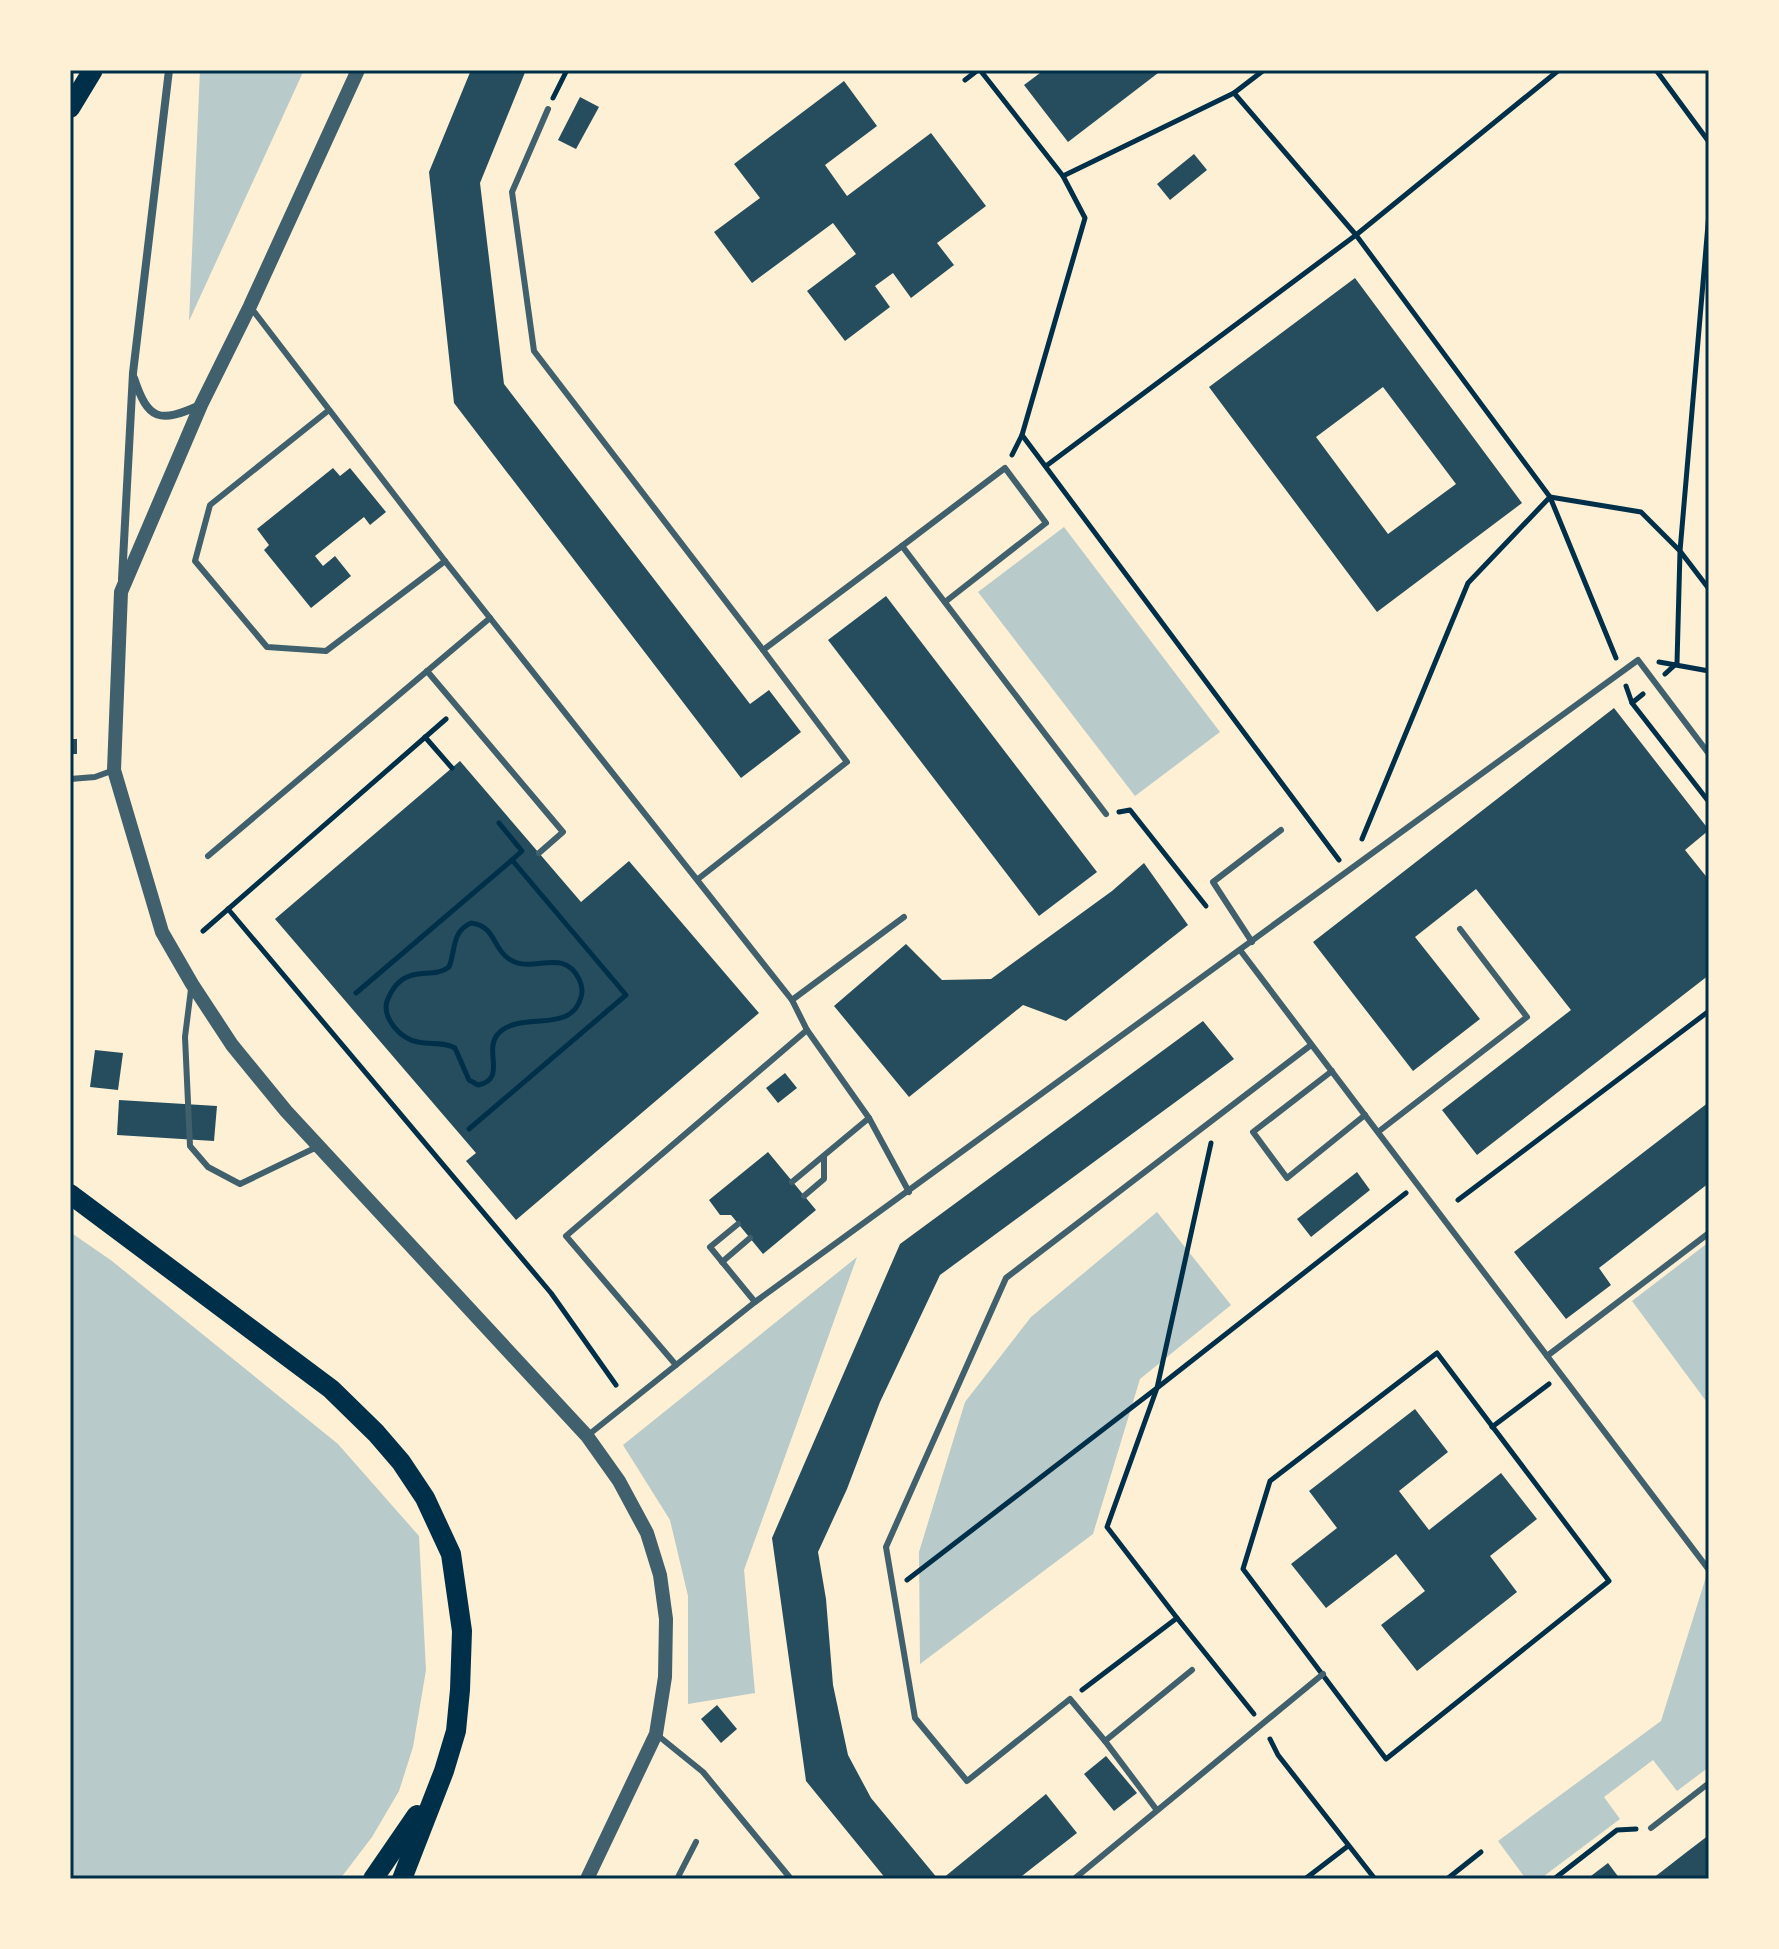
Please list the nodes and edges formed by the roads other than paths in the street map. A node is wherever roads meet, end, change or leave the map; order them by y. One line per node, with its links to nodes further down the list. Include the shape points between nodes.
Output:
1 (93, 70): 4 (main road)
2 (169, 70): 7 (street)
3 (358, 70): 6 (street)
4 (70, 108)
5 (548, 109): 15 (lane, via 512,192 534,351)
6 (250, 306): 8 (street); 9 (lane)
7 (133, 373): 8 (street, via 143,405 157,415); 12 (street)
8 (201, 405): 12 (street)
9 (329, 410): 11 (lane); 11 (lane, via 210,505 195,561 267,647 326,651)
10 (902, 546): 13 (lane); 13 (lane, via 1005,468 1046,523); 15 (lane)
11 (445, 561): 14 (lane)
12 (121, 592): 18 (street)
13 (945, 602): 20 (lane)
14 (490, 618): 16 (lane); 24 (lane)
15 (763, 650): 24 (lane, via 847,762)
16 (427, 671): 22 (lane, via 563,832); 23 (lane)
17 (1709, 754): 27 (lane, via 1638,660)
18 (114, 770): 19 (lane); 29 (street, via 162,932)
19 (70, 779)
20 (1106, 814)
21 (1281, 830): 27 (lane, via 1213,882)
22 (539, 853)
23 (208, 856)
24 (698, 879): 30 (lane)
25 (904, 917): 30 (lane)
26 (1460, 929): 36 (lane, via 1527,1017)
27 (1252, 942): 28 (lane)
28 (1240, 950): 32 (lane); 40 (lane)
29 (192, 984): 37 (street, via 232,1045); 37 (lane, via 185,1037 190,1146 208,1167 240,1184)
30 (792, 1000): 31 (lane)
31 (807, 1030): 35 (lane); 49 (lane, via 566,1236)
32 (1311, 1045): 33 (lane); 55 (lane, via 1006,1278 886,1547 915,1718 967,1781 1070,1699)
33 (1332, 1071): 34 (lane); 34 (lane, via 1253,1132 1287,1178)
34 (1365, 1115): 36 (lane)
35 (869, 1118): 38 (lane); 40 (lane)
36 (1378, 1132): 48 (lane)
37 (319, 1146): 50 (street)
38 (824, 1156): 39 (lane); 42 (lane, via 824,1179)
39 (792, 1182)
40 (909, 1192): 47 (lane)
41 (70, 1194): 56 (main road, via 331,1389 376,1433 425,1498 451,1554 462,1631 456,1731)
42 (804, 1196)
43 (738, 1224): 46 (lane, via 710,1247)
44 (1709, 1233): 48 (lane)
45 (750, 1238): 46 (lane)
46 (722, 1262): 47 (lane)
47 (755, 1302): 49 (lane)
48 (1547, 1356): 51 (lane)
49 (676, 1365): 50 (lane)
50 (587, 1436): 54 (street, via 647,1533 660,1575 665,1677)
51 (1709, 1570)
52 (1192, 1670): 55 (lane)
53 (1323, 1674): 58 (lane)
54 (656, 1734): 63 (street); 65 (lane, via 703,1772)
55 (1105, 1741): 58 (lane)
56 (444, 1771): 61 (main road); 62 (main road)
57 (1709, 1783): 59 (lane)
58 (1156, 1809): 66 (lane)
59 (1651, 1828)
60 (696, 1842): 64 (lane)
61 (373, 1879)
62 (402, 1879)
63 (587, 1879)
64 (677, 1879)
65 (791, 1879)
66 (1074, 1879)

